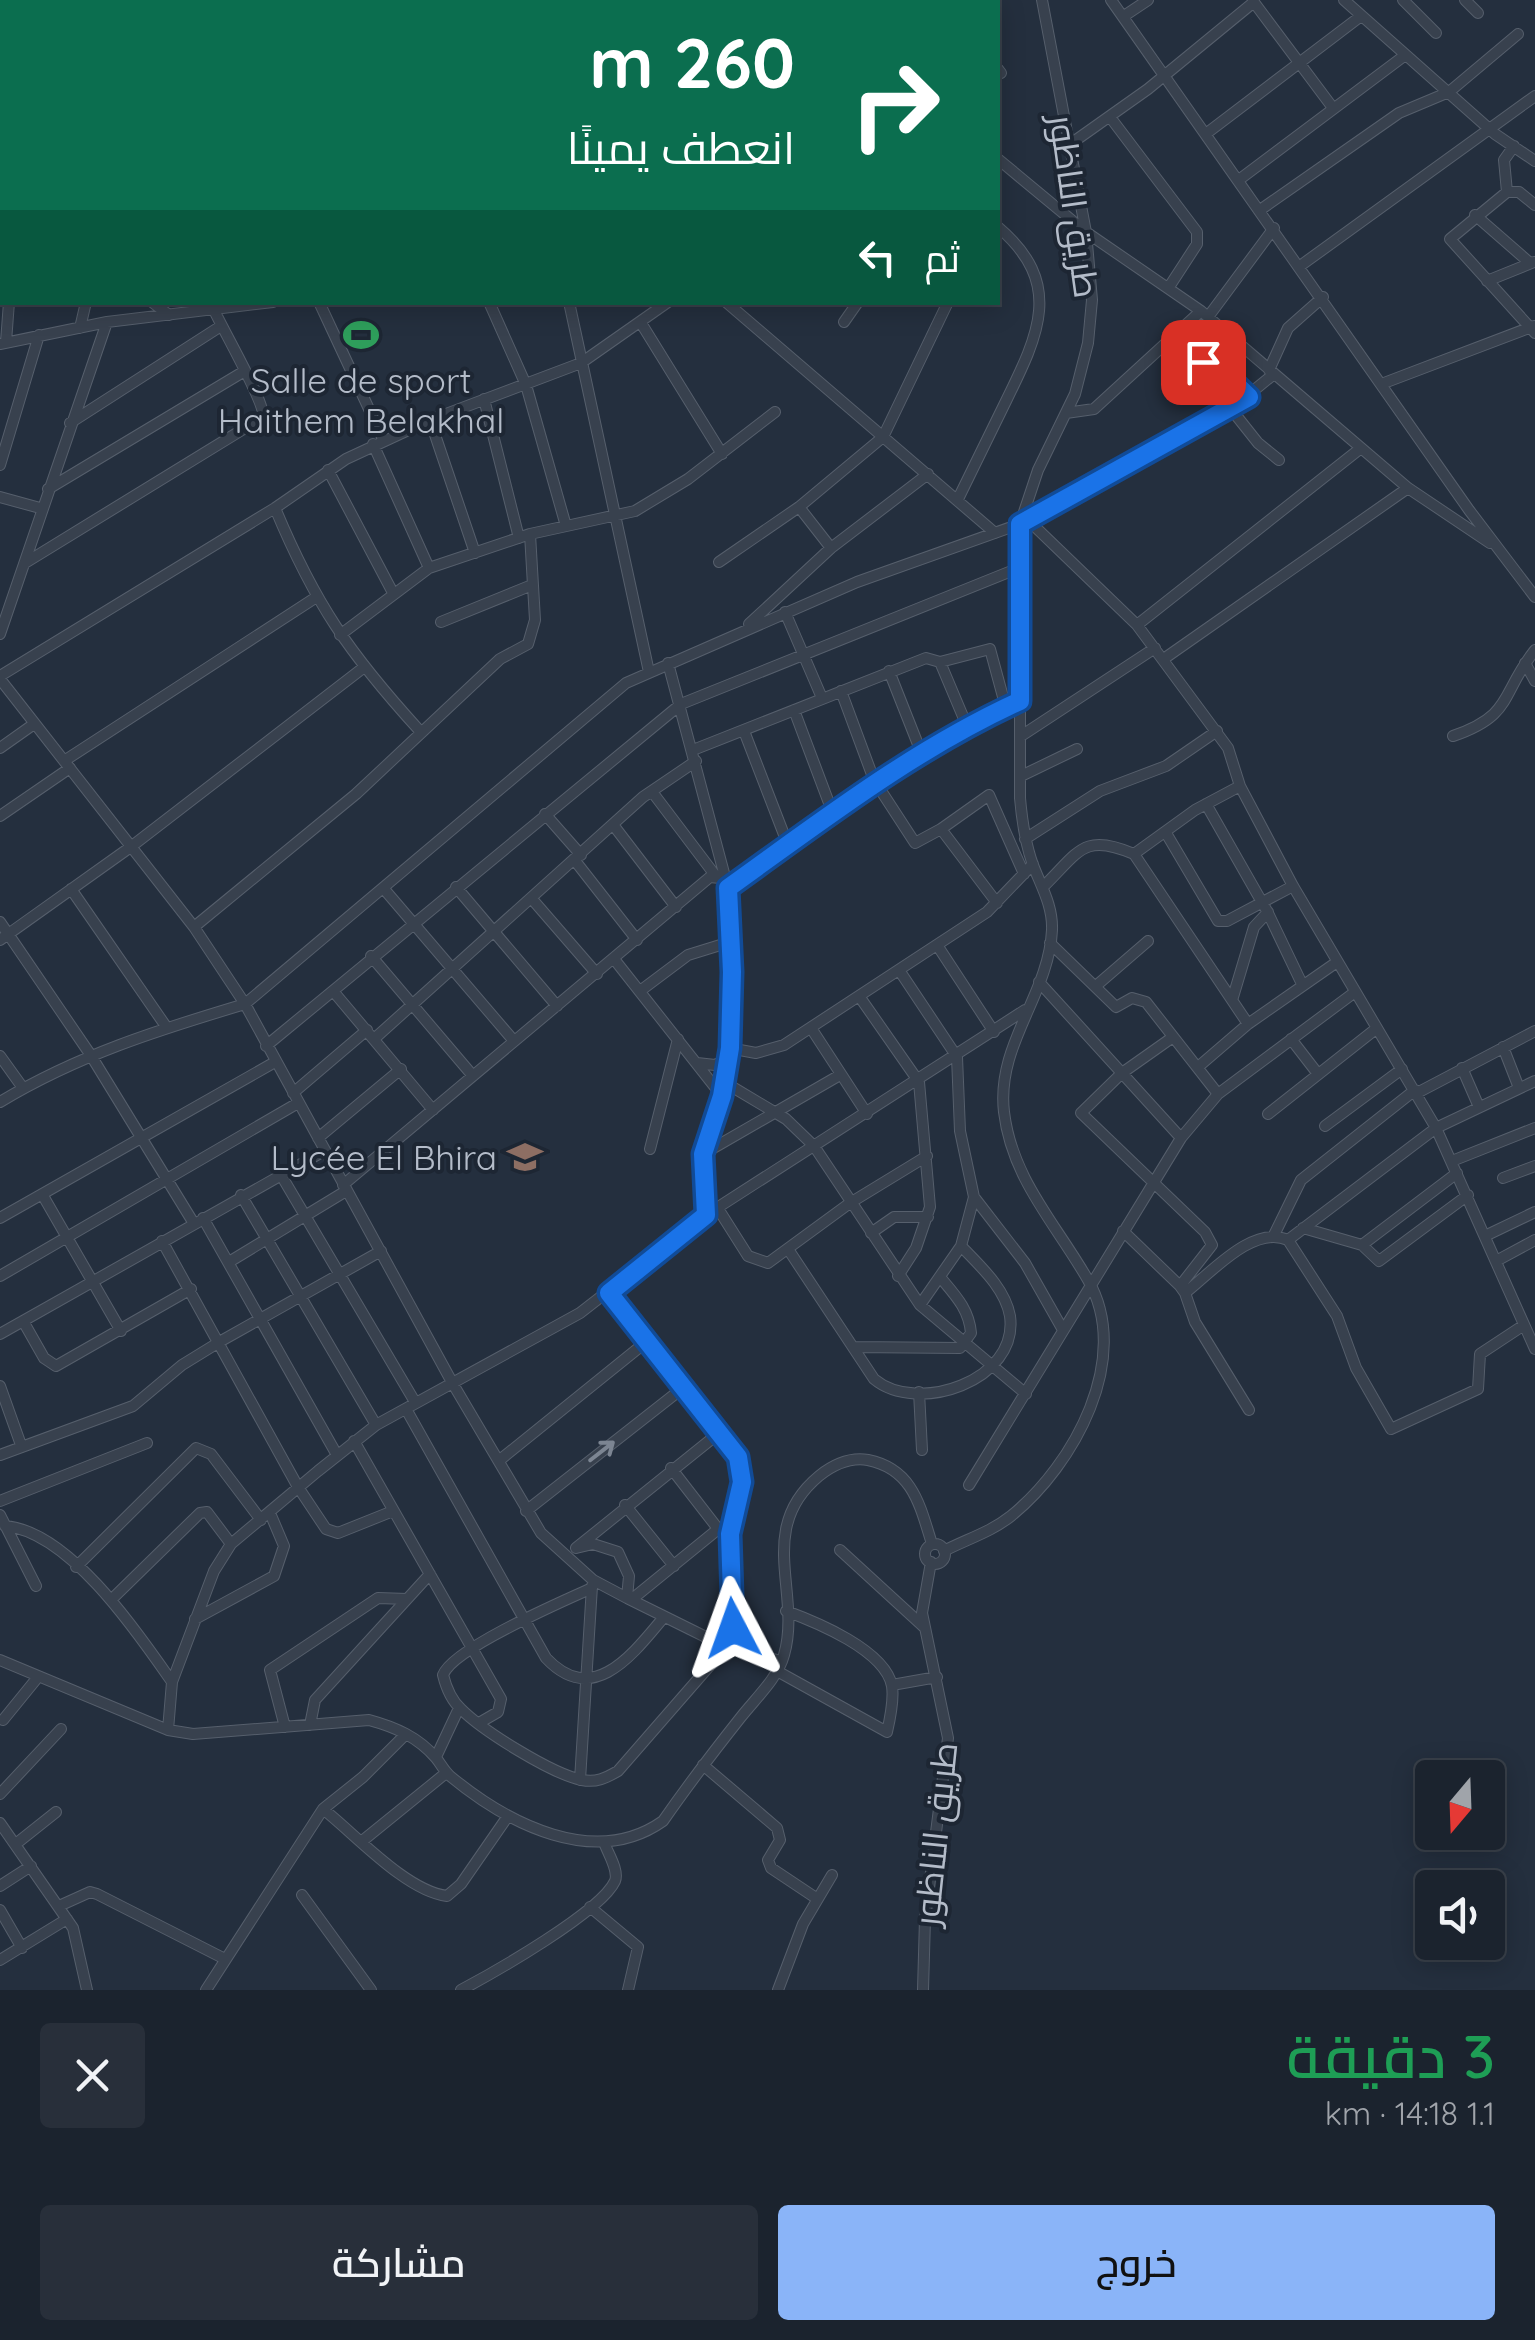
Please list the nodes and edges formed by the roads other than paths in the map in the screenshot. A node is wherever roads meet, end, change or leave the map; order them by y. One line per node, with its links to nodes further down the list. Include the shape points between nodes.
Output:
1 (1042, 0): 22 (street, طريق الناظور)
2 (1111, 0): 9 (street)
3 (1148, 0): 9 (street)
4 (1403, 0): 11 (street)
5 (1465, 0): 8 (street)
6 (1254, 1): 14 (street); 15 (street)
7 (1349, 2): 10 (street)
8 (1478, 12)
9 (1124, 16): 15 (street)
10 (1361, 16): 13 (street); 14 (street)
11 (1436, 34)
12 (1518, 34): 16 (street)
13 (1404, 56): 16 (street); 18 (street)
14 (1300, 64): 18 (street); 21 (street)
15 (1165, 71): 19 (street); 21 (street)
16 (1449, 92): 20 (street); 29 (street, via 1399,114)
17 (1535, 96): 20 (street)
18 (1333, 108): 26 (street)
19 (1110, 117): 22 (street); 37 (street, via 1199,237)
20 (1489, 128): 23 (street); 35 (street)
21 (1207, 134): 26 (street)
22 (1069, 144): 33 (street, طريق الناظور)
23 (1514, 146): 25 (street); 27 (street, via 1504,160)
24 (1000, 161): 33 (street)
25 (1535, 161)
26 (1240, 180): 29 (street)
27 (1507, 192): 28 (street, via 1519,192); 30 (street)
28 (1535, 205)
29 (1260, 210): 31 (street)
30 (1476, 216): 34 (street); 36 (street, via 1450,239)
31 (1274, 228): 35 (street); 51 (street)
32 (1000, 229): 85 (street, via 1033,269 1039,319)
33 (1086, 232): 37 (street); 71 (street, طريق الناظور, via 1091,318)
34 (1532, 262): 36 (street)
35 (1300, 266): 38 (street)
36 (1487, 281): 58 (street)
37 (1169, 287): 51 (street)
38 (1322, 297): 63 (street, via 1288,328); 64 (street)
39 (4, 305): 60 (street)
40 (85, 305): 57 (street)
41 (156, 305): 52 (street)
42 (251, 305): 50 (street)
43 (320, 305): 75 (street)
44 (490, 305): 65 (street)
45 (570, 305): 61 (street)
46 (664, 305): 55 (street)
47 (733, 305): 74 (street)
48 (856, 305): 54 (street)
49 (947, 305): 74 (street)
50 (214, 310): 52 (street); 56 (street)
51 (1204, 314): 63 (street); 71 (street, via 1094,409)
52 (169, 315): 53 (street)
53 (107, 322): 57 (street); 73 (street)
54 (844, 322)
55 (641, 323): 61 (street); 77 (street)
56 (220, 326): 62 (street); 73 (street)
57 (80, 328): 59 (street)
58 (1533, 329): 64 (street)
59 (39, 334): 60 (street); 79 (street)
60 (3, 343)
61 (582, 363): 65 (street); 90 (street)
62 (243, 372): 83 (street); 100 (street, via 262,400 256,424)
63 (1272, 372): 67 (street); 76 (street)
64 (1384, 384): 89 (street)
65 (526, 385): 68 (street); 93 (street)
66 (1174, 387): 67 (street, via 1210,361)
67 (1249, 397): 69 (street)
68 (484, 398): 72 (street); 95 (street)
69 (1231, 410): 78 (street); 92 (street)
70 (775, 412): 77 (street)
71 (1066, 413): 92 (street, طريق الناظور, via 1027,497)
72 (430, 420): 75 (street); 98 (street)
73 (69, 424): 83 (street)
74 (883, 437): 81 (street); 88 (street)
75 (378, 441): 80 (street); 101 (street)
76 (1361, 448): 82 (street); 109 (street)
77 (722, 454): 90 (street)
78 (1279, 460)
79 (0, 465)
80 (328, 470): 87 (street); 104 (street)
81 (928, 474): 85 (street); 97 (street)
82 (1408, 488): 91 (street); 116 (street)
83 (48, 489): 86 (street)
84 (0, 496): 86 (street)
85 (958, 499): 94 (street)
86 (40, 508): 100 (street)
87 (275, 508): 106 (street); 123 (street)
88 (799, 508): 97 (street); 99 (street)
89 (1469, 510): 91 (street); 96 (street)
90 (616, 518): 93 (street); 121 (street)
91 (1458, 521): 96 (street)
92 (1024, 522): 94 (street); 102 (street, طريق الناظور); 109 (street)
93 (566, 526): 95 (street)
94 (995, 532): 107 (street)
95 (525, 536): 98 (street); 103 (street)
96 (1495, 546): 105 (street)
97 (831, 548): 110 (street)
98 (475, 553): 101 (street)
99 (719, 562)
100 (25, 563): 111 (street)
101 (429, 568): 104 (street)
102 (1019, 568): 115 (street); 127 (street, طريق الناظور)
103 (532, 585): 108 (street); 133 (street, via 535,627 528,644)
104 (392, 591): 112 (street)
105 (1535, 596)
106 (315, 598): 112 (street); 142 (street, via 191,674)
107 (784, 612): 110 (street); 115 (street)
108 (441, 622)
109 (1137, 625): 113 (street)
110 (742, 631): 118 (street)
111 (0, 634)
112 (340, 635): 120 (street)
113 (1154, 648): 116 (street); 136 (street)
114 (1535, 650): 119 (street)
115 (802, 651): 126 (street); 128 (street)
116 (1165, 658): 135 (street)
117 (940, 662): 122 (street, via 926,658); 129 (street, via 990,649); 132 (street)
118 (668, 663): 121 (street); 128 (street)
119 (1525, 663): 124 (street); 137 (street, via 1500,711)
120 (362, 668): 133 (street); 156 (street)
121 (648, 672): 167 (street, via 610,696)
122 (889, 672): 125 (street); 140 (street)
123 (0, 678): 131 (street)
124 (1535, 681)
125 (841, 691): 126 (street); 144 (street)
126 (822, 698): 130 (street)
127 (1020, 701): 129 (street); 136 (street, طريق الناظور)
128 (680, 704): 141 (street); 149 (street)
129 (1006, 708): 132 (street)
130 (794, 710): 134 (street); 148 (street)
131 (34, 724): 138 (street); 142 (street)
132 (967, 726): 140 (street)
133 (420, 730): 174 (street, via 356,794)
134 (744, 730): 141 (street); 155 (street)
135 (1217, 731): 145 (street); 154 (street, via 1161,768 1100,791)
136 (1021, 736): 143 (street, طريق الناظور)
137 (1453, 736)
138 (0, 748)
139 (1076, 749): 143 (street)
140 (921, 752): 144 (street)
141 (694, 755): 146 (street); 165 (street)
142 (67, 764): 150 (street); 156 (street)
143 (1021, 776): 154 (street, طريق الناظور)
144 (874, 780): 148 (street); 152 (street, via 916,844)
145 (1240, 786): 147 (street); 162 (street)
146 (653, 793): 151 (street); 161 (street)
147 (1206, 804): 153 (street); 171 (street)
148 (832, 811): 155 (street)
149 (545, 814): 158 (street); 163 (street)
150 (0, 816)
151 (614, 826): 158 (street); 170 (street)
152 (942, 829): 160 (street, via 989,795); 169 (street)
153 (1166, 833): 157 (street); 171 (street, via 1216,920)
154 (1025, 839): 159 (street, طريق الناظور)
155 (788, 844): 165 (street)
156 (132, 846): 166 (street); 174 (street)
157 (1134, 854): 164 (street, via 1094,843); 195 (street)
158 (578, 859): 168 (street); 177 (street)
159 (1033, 864): 160 (street); 164 (street, طريق الناظور)
160 (1024, 874): 169 (street)
161 (715, 875): 165 (street); 170 (street)
162 (1292, 886): 171 (street); 184 (street)
163 (456, 887): 173 (street); 175 (street)
164 (1042, 887): 180 (street, طريق الناظور, via 1052,920)
165 (728, 888): 179 (street)
166 (71, 889): 176 (street); 201 (street)
167 (384, 889): 173 (street); 196 (street)
168 (532, 899): 175 (street); 187 (street)
169 (997, 903): 181 (street)
170 (676, 906): 177 (street)
171 (1265, 908): 190 (street); 195 (street)
172 (0, 922): 176 (street)
173 (411, 923): 182 (street); 185 (street)
174 (194, 927): 196 (street)
175 (494, 932): 185 (street); 198 (street)
176 (5, 936): 214 (street)
177 (637, 940): 183 (street)
178 (1148, 941): 189 (street)
179 (730, 942): 192 (street, via 688,955); 213 (street)
180 (1050, 944): 188 (street, طريق الناظور); 189 (street)
181 (937, 945): 186 (street); 205 (street)
182 (371, 956): 191 (street); 197 (street)
183 (614, 959): 187 (street); 192 (street)
184 (1337, 962): 190 (street); 193 (street)
185 (454, 970): 197 (street); 210 (street)
186 (899, 970): 194 (street); 216 (street)
187 (596, 974): 198 (street)
188 (1039, 982): 199 (street, طريق الناظور); 223 (street)
189 (1097, 984): 207 (street, via 1116,1008 1132,998 1146,1002)
190 (1302, 984): 200 (street)
191 (333, 991): 206 (street); 211 (street)
192 (640, 991): 208 (street)
193 (1356, 992): 203 (street); 209 (street)
194 (859, 996): 202 (street); 229 (street)
195 (1233, 998): 200 (street)
196 (245, 1004): 201 (street); 211 (street)
197 (415, 1006): 206 (street); 226 (street)
198 (557, 1006): 210 (street)
199 (1026, 1010): 205 (street); 294 (street, طريق الناظور, via 1004,1071 1011,1150 1028,1190)
200 (1248, 1024): 219 (street)
201 (166, 1025): 214 (street)
202 (811, 1028): 213 (street, via 775,1049); 225 (street)
203 (1377, 1028): 221 (street); 224 (street)
204 (1535, 1031): 212 (street)
205 (994, 1032): 216 (street)
206 (371, 1035): 220 (street); 235 (street)
207 (1172, 1036): 219 (street); 223 (street)
208 (678, 1039): 218 (street); 249 (street)
209 (1290, 1040): 224 (street); 233 (street)
210 (514, 1041): 226 (street)
211 (266, 1046): 217 (street)
212 (1503, 1047): 222 (street); 231 (street)
213 (729, 1053): 218 (street, via 715,1065); 228 (street)
214 (90, 1054): 230 (street); 245 (street)
215 (0, 1056): 230 (street)
216 (957, 1056): 229 (street); 264 (street, via 960,1131)
217 (275, 1062): 235 (street); 245 (street)
218 (697, 1063): 234 (street)
219 (1198, 1067): 233 (street)
220 (400, 1068): 238 (street); 246 (street)
221 (1402, 1068): 232 (street); 242 (street)
222 (1462, 1068): 232 (street); 237 (street)
223 (1122, 1073): 247 (street); 259 (street, via 1082,1115)
224 (1318, 1074): 241 (street)
225 (840, 1075): 239 (street); 240 (street)
226 (473, 1076): 238 (street)
227 (1535, 1081): 231 (street)
228 (724, 1082): 234 (street); 239 (street)
229 (918, 1082): 240 (street); 252 (street)
230 (24, 1088): 236 (street)
231 (1520, 1088): 237 (street)
232 (1416, 1092): 243 (street); 277 (street, via 1301,1180)
233 (1218, 1094): 247 (street)
234 (722, 1096): 251 (street)
235 (296, 1098): 246 (street); 257 (street)
236 (0, 1102)
237 (1479, 1106): 243 (street)
238 (434, 1110): 260 (street)
239 (774, 1112): 248 (street); 251 (street)
240 (867, 1114): 248 (street)
241 (1268, 1114)
242 (1325, 1126)
243 (1436, 1128): 253 (street); 273 (street)
244 (1535, 1128): 253 (street)
245 (141, 1136): 257 (street); 261 (street)
246 (318, 1138): 250 (street)
247 (1181, 1138): 259 (street)
248 (814, 1146): 265 (street); 266 (street)
249 (650, 1149)
250 (324, 1151): 256 (street); 260 (street)
251 (703, 1154): 269 (street)
252 (927, 1156): 265 (street); 270 (street)
253 (1452, 1161): 255 (street)
254 (1535, 1166): 258 (street)
255 (1458, 1173): 263 (street); 283 (street)
256 (282, 1175): 262 (street); 268 (street)
257 (167, 1178): 272 (street); 279 (street)
258 (1504, 1178)
259 (1155, 1186): 274 (street); 296 (street, via 1212,1240)
260 (345, 1188): 268 (street); 286 (street)
261 (42, 1194): 271 (street); 279 (street)
262 (242, 1195): 272 (street); 278 (street)
263 (1468, 1195): 276 (street); 283 (street, via 1379,1261)
264 (974, 1196): 284 (street); 303 (street, via 1025,1263)
265 (850, 1203): 275 (street); 285 (street)
266 (718, 1207): 269 (street); 285 (street, via 754,1262 768,1263)
267 (1535, 1212): 276 (street)
268 (306, 1214): 278 (street); 290 (street)
269 (706, 1215): 297 (street)
270 (928, 1217): 275 (street, via 894,1218); 291 (street)
271 (0, 1218)
272 (198, 1220): 282 (street); 288 (street)
273 (1303, 1228): 280 (street); 283 (street)
274 (1123, 1231): 294 (street); 296 (street)
275 (871, 1234): 291 (street)
276 (1487, 1235): 287 (street)
277 (1272, 1236): 280 (street); 296 (street, via 1241,1248)
278 (266, 1237): 288 (street); 298 (street)
279 (68, 1238): 289 (street); 293 (street)
280 (1288, 1240): 302 (street, via 1342,1325 1356,1368 1391,1428 1478,1389 1480,1354)
281 (1535, 1240): 287 (street)
282 (162, 1241): 293 (street); 295 (street)
283 (1362, 1245)
284 (962, 1246): 292 (street); 311 (street, via 1000,1290 1010,1315)
285 (788, 1249): 309 (street)
286 (381, 1251): 290 (street); 312 (street)
287 (1498, 1260): 302 (street)
288 (229, 1262): 300 (street)
289 (0, 1276)
290 (342, 1276): 298 (street); 317 (street)
291 (898, 1276): 299 (street)
292 (940, 1277): 299 (street); 308 (street, via 970,1322)
293 (92, 1280): 301 (street); 304 (street)
294 (1091, 1284): 303 (street); 343 (street, طريق الناظور, via 1106,1344 1100,1384 1086,1414 1012,1516)
295 (191, 1289): 304 (street); 306 (street)
296 (1182, 1290): 318 (street)
297 (609, 1293): 307 (street); 312 (street)
298 (300, 1296): 300 (street); 319 (street)
299 (920, 1305): 308 (street)
300 (260, 1319): 306 (street); 325 (street)
301 (23, 1321): 304 (street, via 53,1366); 305 (street)
302 (1524, 1326): 310 (street)
303 (1063, 1330): 316 (street)
304 (121, 1331)
305 (0, 1334)
306 (220, 1340): 323 (street, via 132,1406); 330 (street)
307 (646, 1342): 314 (street); 327 (street)
308 (967, 1343): 309 (street, via 937,1351); 311 (street)
309 (853, 1346): 315 (street, via 884,1387)
310 (1535, 1349)
311 (993, 1365): 315 (street, via 962,1386); 316 (street)
312 (454, 1384): 317 (street); 327 (street)
313 (0, 1386): 323 (street)
314 (684, 1387): 320 (street); 334 (street, one-way to 314)
315 (919, 1392): 324 (street)
316 (1026, 1394): 329 (street)
317 (410, 1406): 319 (street); 356 (street)
318 (1249, 1410)
319 (376, 1424): 321 (street)
320 (718, 1433): 328 (street); 338 (street, via 741,1464)
321 (354, 1441): 325 (street); 333 (street)
322 (147, 1443): 331 (street)
323 (20, 1445): 326 (street)
324 (922, 1450)
325 (337, 1454): 330 (street)
326 (0, 1455)
327 (501, 1458): 334 (street)
328 (672, 1468): 332 (street); 337 (street)
329 (969, 1485)
330 (298, 1488): 333 (street, via 334,1533); 335 (street)
331 (0, 1501)
332 (626, 1505): 341 (street); 347 (street)
333 (392, 1511): 348 (street)
334 (526, 1511): 344 (street)
335 (265, 1516): 339 (street); 346 (street, via 210,1454 196,1448); 357 (street, via 284,1546 274,1576)
336 (3, 1521): 346 (street, via 26,1529); 350 (street)
337 (717, 1530): 338 (street); 347 (street)
338 (730, 1534): 359 (street, via 733,1628)
339 (231, 1544): 351 (street, via 207,1512 200,1513); 357 (street)
340 (932, 1544): 343 (street); 345 (street, طريق الناظور, via 925,1553); 354 (street, via 906,1479 881,1463 846,1461 805,1488 794,1506 784,1552)
341 (576, 1548): 344 (street); 353 (street, via 593,1544 618,1552 629,1576)
342 (840, 1550): 358 (street)
343 (944, 1551): 345 (street, طريق الناظور, via 941,1561)
344 (565, 1558): 349 (street)
345 (931, 1562): 358 (street, طريق الناظور)
346 (76, 1566): 351 (street)
347 (674, 1566): 353 (street)
348 (430, 1574): 352 (street); 360 (street)
349 (593, 1584): 353 (street); 356 (street); 365 (street)
350 (36, 1586)
351 (114, 1598): 366 (street)
352 (407, 1599): 371 (street, via 314,1700); 372 (street, via 378,1598 270,1670)
353 (629, 1599): 355 (street)
354 (786, 1611): 362 (street); 367 (street, via 827,1626 879,1662)
355 (664, 1617): 359 (street); 365 (street, via 611,1671)
356 (524, 1618): 360 (street); 365 (street, via 558,1670)
357 (195, 1620): 366 (street)
358 (925, 1628): 364 (street, طريق الناظور)
359 (726, 1647): 362 (street); 379 (street, via 618,1771 602,1780)
360 (472, 1650): 368 (street, via 442,1676); 370 (street, via 502,1704)
361 (0, 1660): 363 (street)
362 (779, 1666): 367 (street, via 887,1732); 377 (street)
363 (38, 1677): 369 (street); 374 (street)
364 (937, 1677): 367 (street); 406 (street, طريق الناظور, via 948,1767 925,1919)
365 (588, 1678): 379 (street)
366 (172, 1682): 374 (street)
367 (892, 1685)
368 (460, 1708): 370 (street); 376 (street)
369 (3, 1720)
370 (478, 1723): 379 (street)
371 (310, 1725): 372 (street); 375 (street, via 369,1720)
372 (286, 1727): 374 (street, via 210,1735)
373 (61, 1729): 380 (street)
374 (168, 1730)
375 (406, 1734): 376 (street); 381 (street)
376 (436, 1757): 378 (street)
377 (703, 1765): 387 (street, via 663,1821); 392 (street, via 776,1828 780,1840 768,1860 771,1868)
378 (446, 1773): 383 (street); 385 (street)
379 (580, 1780)
380 (0, 1794)
381 (324, 1808): 385 (street); 398 (street)
382 (56, 1812): 386 (street)
383 (508, 1816): 385 (street, via 447,1896 430,1892); 387 (street)
384 (0, 1823): 386 (street)
385 (361, 1842)
386 (17, 1843): 388 (street)
387 (605, 1845): 394 (street, via 616,1879)
388 (31, 1866): 390 (street); 393 (street)
389 (832, 1875): 392 (street)
390 (0, 1886)
391 (302, 1895): 402 (street)
392 (816, 1898): 405 (street)
393 (59, 1906): 396 (street); 398 (street, via 97,1894)
394 (590, 1907): 403 (street); 404 (street, via 638,1947)
395 (0, 1910): 397 (street)
396 (67, 1919): 397 (street); 400 (street)
397 (22, 1948): 399 (street)
398 (225, 1959): 401 (street)
399 (0, 1960)
400 (87, 1990)
401 (206, 1990)
402 (371, 1990)
403 (461, 1990)
404 (628, 1990)
405 (778, 1990)
406 (924, 1990)

